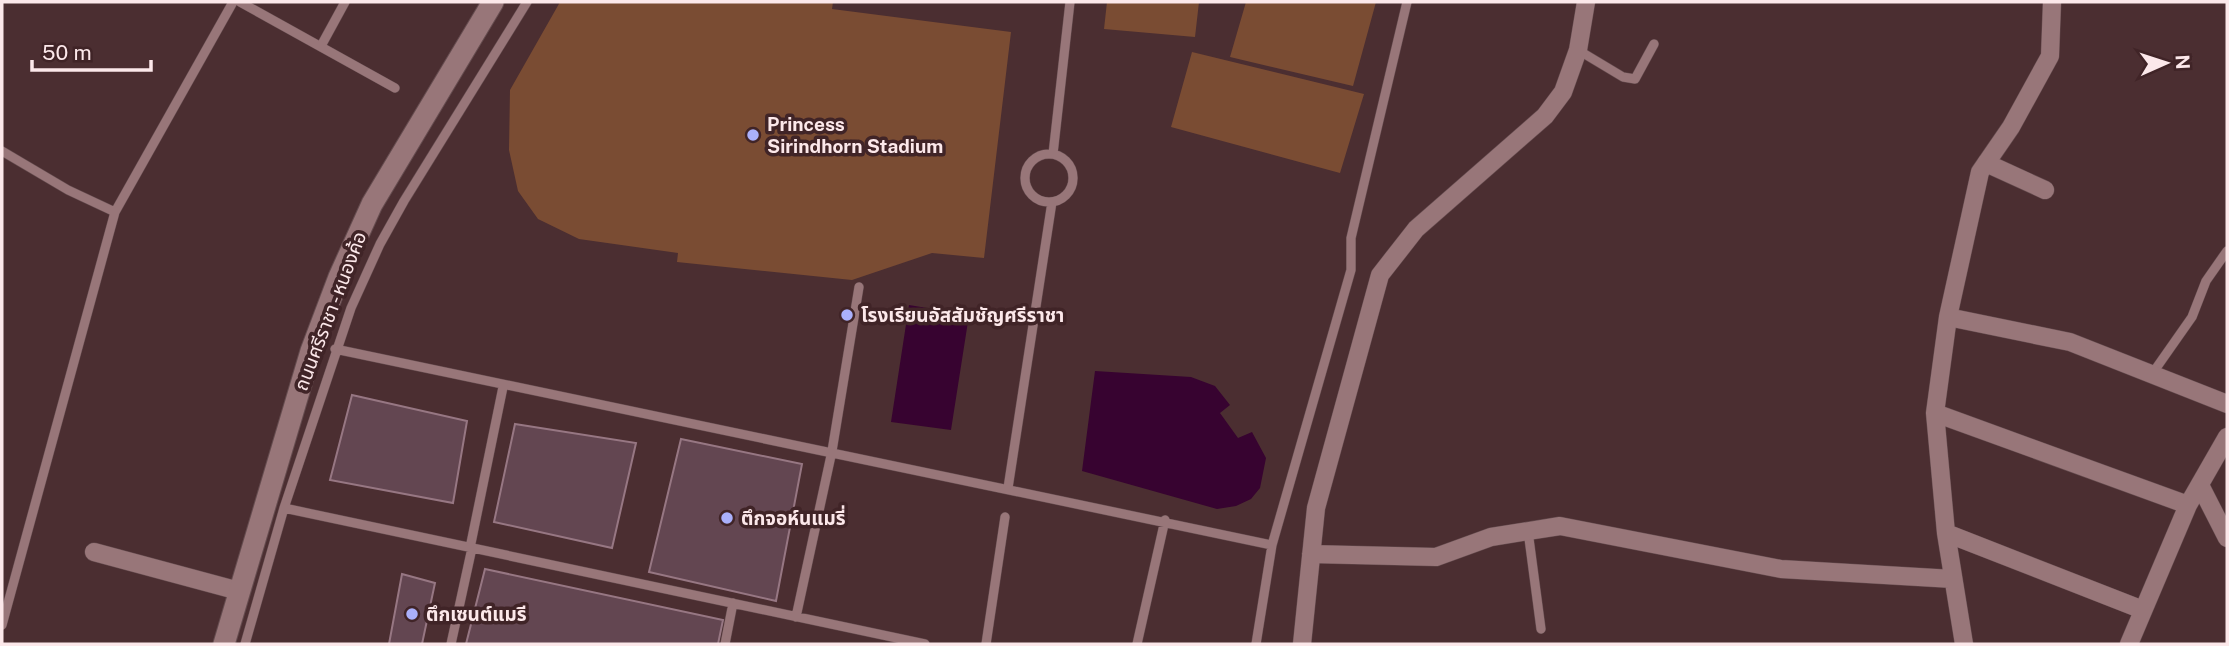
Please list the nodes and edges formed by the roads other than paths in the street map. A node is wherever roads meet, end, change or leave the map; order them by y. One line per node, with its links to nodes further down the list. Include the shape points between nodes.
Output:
1 (233, 2): 19 (lane)
2 (240, 2): 11 (lane)
3 (345, 2): 11 (lane)
4 (494, 2): 44 (main road, ถนนศรีราชา - หนองค้อ, via 372,204 339,277 311,351)
5 (527, 2): 23 (lane, via 380,244)
6 (1070, 2): 15 (lane)
7 (1407, 2): 39 (lane, via 1350,238 1351,270)
8 (1586, 2): 12 (street)
9 (2052, 2): 16 (street, via 2050,56)
10 (1654, 44): 12 (lane, via 1635,79 1623,77)
11 (321, 46): 13 (lane)
12 (1578, 50): 42 (street, via 1563,92 1545,116 1416,229 1380,275 1316,509)
13 (395, 88)
14 (2, 152): 19 (lane)
15 (1053, 154): 18 (lane, via 1071,167 1073,182 1066,196); 18 (lane, via 1037,156 1025,177 1036,199)
16 (1986, 163): 17 (street); 22 (street, via 1980,172)
17 (2045, 190)
18 (1052, 202): 31 (lane)
19 (115, 212): 48 (lane)
20 (2227, 251): 24 (lane, via 2206,281 2192,317)
21 (859, 287): 29 (lane)
22 (1948, 317): 24 (street, via 2070,342); 27 (street)
23 (335, 349): 25 (lane); 33 (lane)
24 (2152, 375): 26 (street)
25 (503, 387): 29 (lane); 40 (lane)
26 (2227, 404)
27 (1935, 413): 32 (street); 37 (street)
28 (2227, 437): 30 (street)
29 (832, 451): 31 (lane); 47 (lane)
30 (2200, 485): 32 (street); 38 (street)
31 (1008, 488): 35 (lane)
32 (2188, 505): 46 (street)
33 (284, 508): 40 (lane); 52 (lane)
34 (1006, 517): 56 (lane)
35 (1165, 520): 39 (lane); 57 (lane)
36 (1528, 531): 42 (street, via 1491,537 1436,557); 43 (street, via 1560,527 1781,569); 49 (lane)
37 (1946, 533): 43 (street); 46 (street)
38 (2227, 538)
39 (1272, 545): 58 (lane)
40 (471, 548): 45 (lane); 53 (lane)
41 (94, 552): 44 (street)
42 (1311, 554): 59 (street)
43 (1953, 579): 60 (street)
44 (239, 591): 51 (main road, ถนนศรีราชา - หนองค้อ)
45 (733, 603): 47 (lane); 54 (lane)
46 (2143, 610): 50 (street)
47 (796, 617): 55 (lane)
48 (2, 625)
49 (1541, 629)
50 (2133, 640)
51 (224, 644)
52 (245, 644)
53 (451, 644)
54 (725, 644)
55 (925, 644)
56 (986, 644)
57 (1138, 644)
58 (1256, 644)
59 (1302, 644)
60 (1964, 644)

